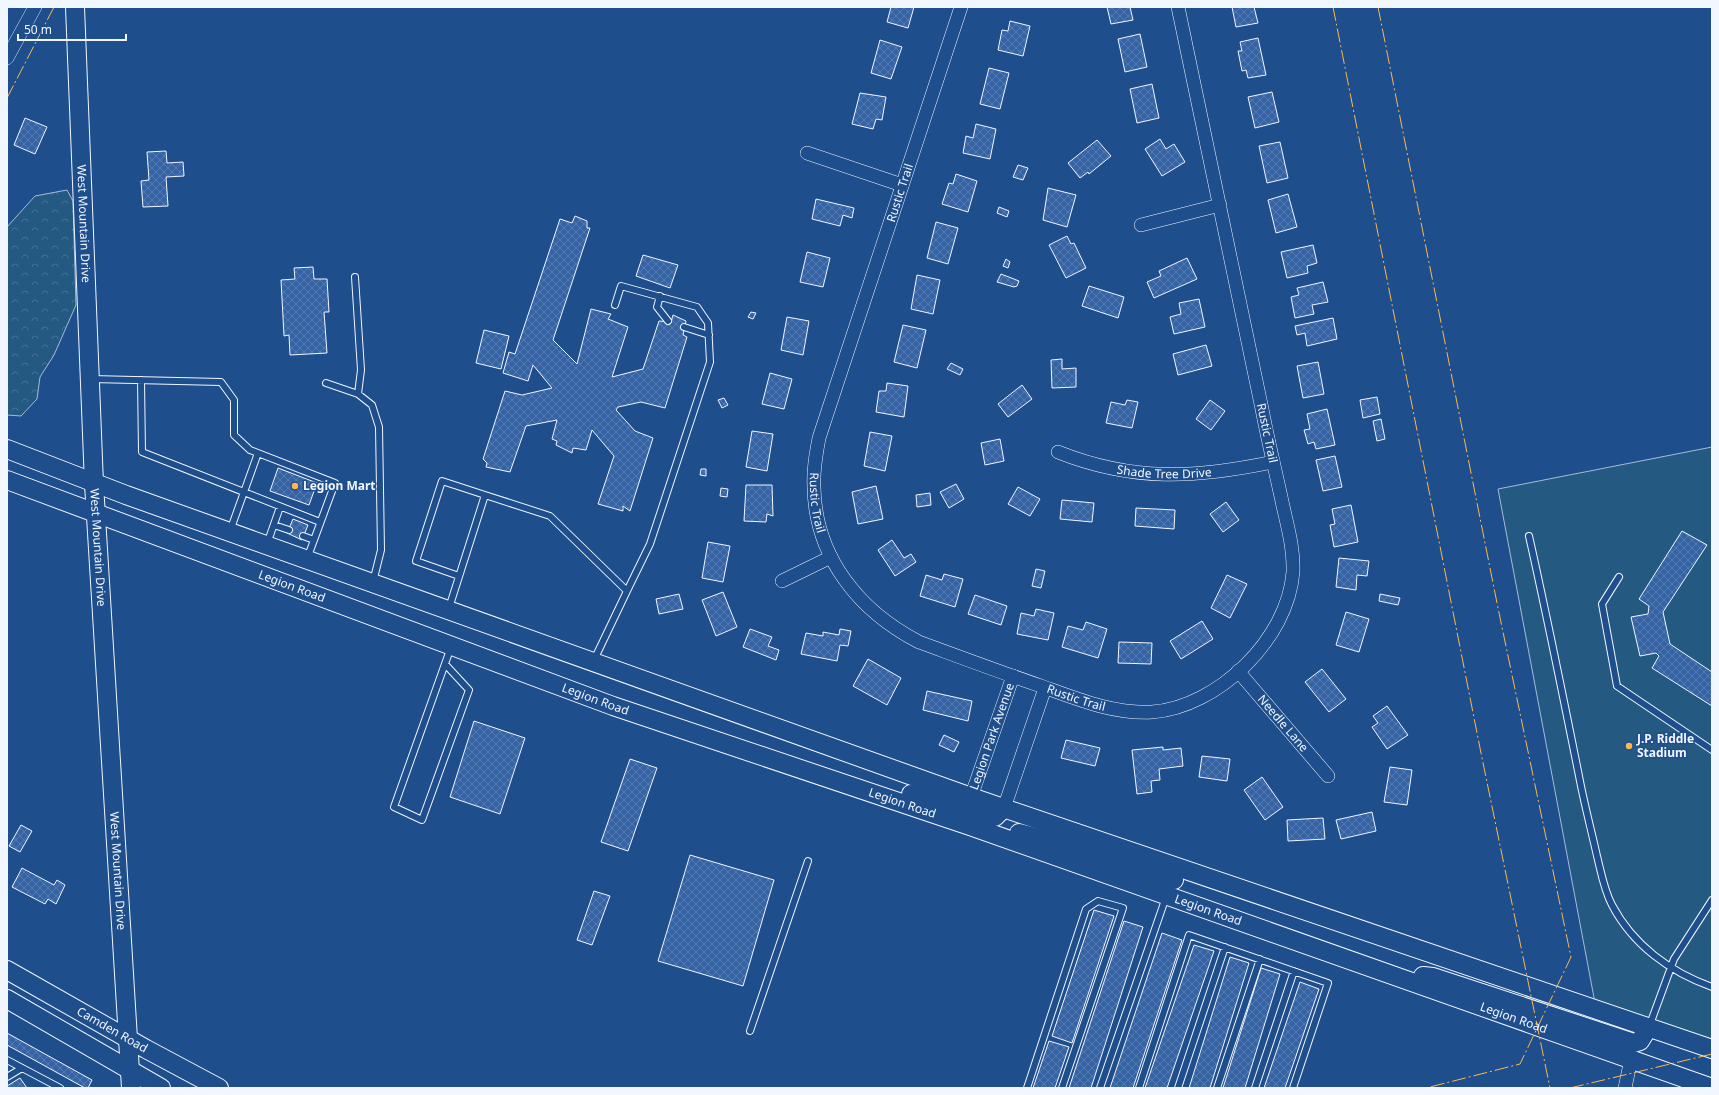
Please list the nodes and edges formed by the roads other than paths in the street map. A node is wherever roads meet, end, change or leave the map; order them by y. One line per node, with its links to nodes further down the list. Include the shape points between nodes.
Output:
1 (35, 7): 5 (street)
2 (75, 7): 16 (main road, West Mountain Drive)
3 (961, 7): 7 (street, Rustic Trail)
4 (1178, 7): 8 (street, Rustic Trail)
5 (7, 58)
6 (807, 153): 7 (street)
7 (902, 185): 38 (street, Rustic Trail, via 819,438 814,481 816,510 822,536)
8 (1220, 205): 9 (street); 23 (street, Rustic Trail)
9 (1141, 225)
10 (355, 277): 19 (lane, via 360,370)
11 (660, 296): 12 (lane, via 621,286); 13 (lane, via 657,307); 15 (lane, via 697,307 708,324)
12 (615, 305)
13 (668, 321)
14 (684, 327): 15 (lane)
15 (709, 335): 44 (lane, via 710,362 650,544)
16 (90, 379): 17 (lane); 25 (main road, West Mountain Drive)
17 (141, 380): 22 (lane, via 221,382 234,400 234,435 250,450); 26 (lane, via 142,452)
18 (326, 383): 19 (lane)
19 (358, 394): 43 (lane, via 372,405 379,427 381,550)
20 (7, 449): 25 (main road)
21 (1058, 452): 23 (street, Shade Tree Drive, via 1083,462 1149,474 1190,475 1230,471)
22 (258, 453): 26 (lane); 30 (lane, via 335,483)
23 (1273, 462): 49 (street, Rustic Trail, via 1292,546 1292,573 1281,617 1256,655)
24 (7, 480): 29 (main road, Legion Road)
25 (94, 484): 29 (main road, West Mountain Drive); 33 (main road)
26 (243, 493): 28 (lane); 33 (lane)
27 (484, 495): 40 (lane); 40 (lane, via 442,481 416,561); 44 (lane, via 550,516)
28 (280, 507): 30 (lane); 31 (lane)
29 (96, 512): 46 (main road, Legion Road); 72 (main road, West Mountain Drive)
30 (320, 522): 36 (lane)
31 (274, 525): 32 (lane); 37 (lane)
32 (288, 530)
33 (229, 532): 37 (main road)
34 (303, 536): 36 (lane)
35 (1530, 536): 64 (lane, via 1585,808 1604,883 1611,904 1636,941)
36 (314, 540): 39 (lane)
37 (266, 546): 39 (main road)
38 (831, 557): 42 (street); 50 (street, Rustic Trail, via 848,585 865,605 902,633 919,642)
39 (306, 560): 43 (main road)
40 (459, 576): 45 (lane)
41 (1619, 577): 52 (lane, via 1602,604 1617,686)
42 (782, 581)
43 (372, 584): 45 (main road)
44 (627, 591): 47 (lane)
45 (448, 611): 47 (main road)
46 (451, 646): 48 (lane); 54 (main road, Legion Road, via 612,706)
47 (593, 663): 55 (main road)
48 (445, 664): 48 (lane, via 394,808 422,820 469,690)
49 (1238, 671): 51 (street, Rustic Trail, via 1198,699 1154,712 1106,708); 53 (street, Needle Lane)
50 (1012, 676): 51 (street, Rustic Trail); 55 (street, Legion Park Avenue)
51 (1045, 688): 56 (street)
52 (1712, 750)
53 (1328, 776)
54 (834, 781): 56 (main road, via 849,776 984,817 995,817); 57 (main road, Legion Road)
55 (971, 797): 56 (main road)
56 (1004, 808): 61 (main road)
57 (1007, 839): 59 (main road, Legion Road); 61 (main road, via 1021,832 1257,906)
58 (808, 861): 71 (lane)
59 (1166, 896): 67 (main road, Legion Road); 86 (lane)
60 (1712, 900): 64 (lane)
61 (1281, 903): 70 (main road)
62 (1225, 947): 63 (lane); 87 (lane, via 1189,935); 88 (lane)
63 (1260, 959): 66 (lane); 89 (lane)
64 (1670, 968): 68 (lane); 70 (lane)
65 (7, 970): 72 (main road, Camden Road)
66 (1294, 971): 90 (lane); 91 (lane, via 1328,983)
67 (1402, 979): 70 (main road, via 1417,975 1433,977 1634,1043 1640,1041); 74 (main road, Legion Road)
68 (1712, 987)
69 (7, 999): 79 (main road)
70 (1648, 1028): 73 (main road)
71 (750, 1031)
72 (128, 1038): 79 (main road, West Mountain Drive); 83 (main road, Camden Road)
73 (1712, 1049)
74 (1631, 1059): 92 (street); 93 (main road, Legion Road)
75 (7, 1060): 76 (lane)
76 (22, 1068): 77 (lane); 78 (lane)
77 (7, 1077)
78 (45, 1080): 80 (lane); 81 (lane)
79 (130, 1080): 82 (main road)
80 (45, 1088)
81 (60, 1088)
82 (161, 1088)
83 (219, 1088)
84 (1027, 1088): 85 (lane, via 1086,909 1098,901 1122,908)
85 (1062, 1088)
86 (1100, 1088)
87 (1139, 1088)
88 (1178, 1088)
89 (1217, 1088)
90 (1255, 1088)
91 (1293, 1088)
92 (1625, 1088)
93 (1712, 1088)

